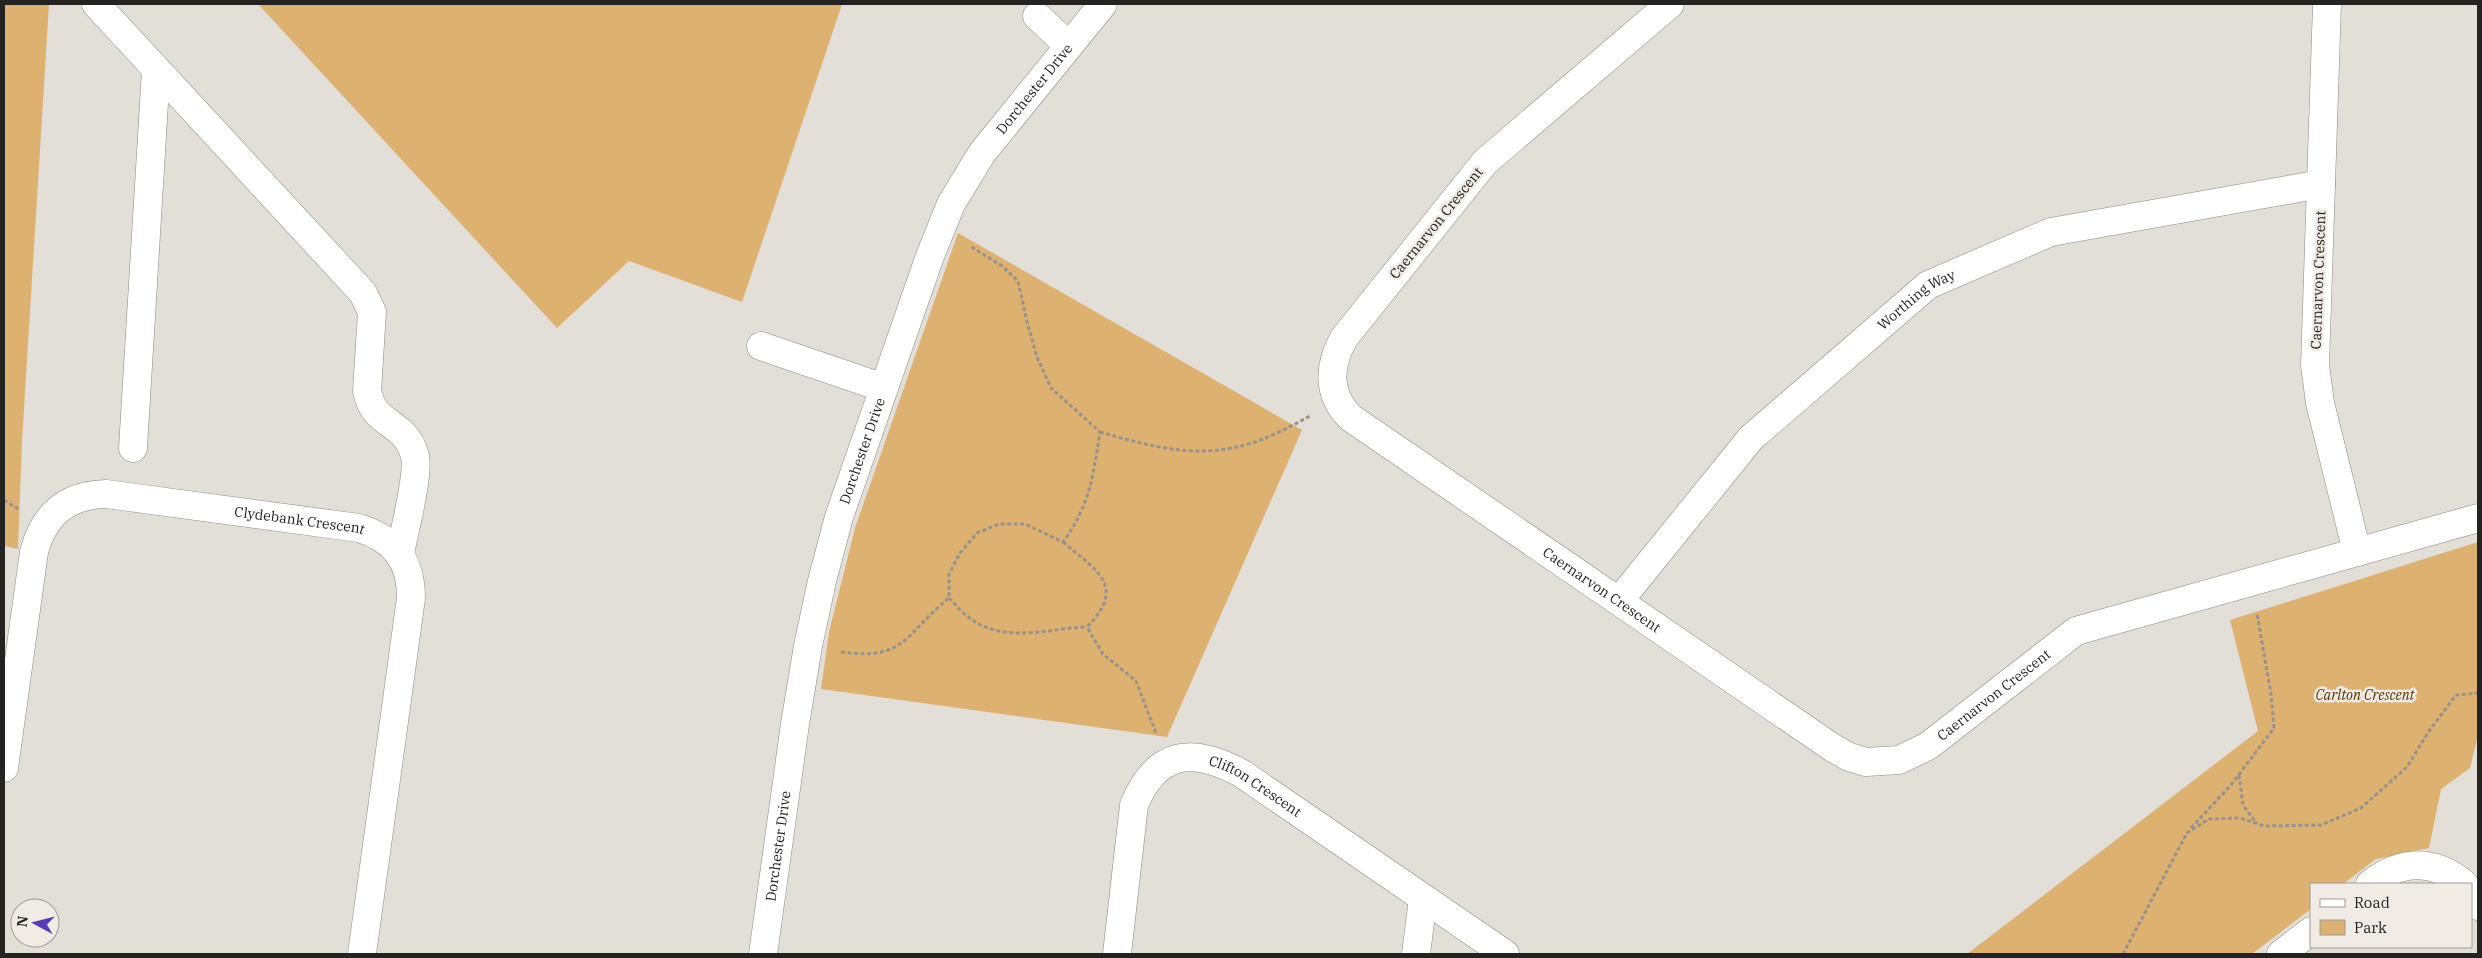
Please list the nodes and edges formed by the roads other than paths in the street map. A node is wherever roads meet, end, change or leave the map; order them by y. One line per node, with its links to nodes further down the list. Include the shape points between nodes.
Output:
1 (96, 4): 7 (street)
2 (1103, 4): 6 (street, Dorchester Drive)
3 (1670, 4): 15 (street, Caernarvon Crescent, via 1486,162 1344,338 1332,367 1333,388 1338,402 1351,418)
4 (2327, 4): 8 (street, Caernarvon Crescent)
5 (1037, 16): 6 (street)
6 (1069, 46): 10 (street, Dorchester Drive, via 982,153 951,204)
7 (156, 70): 11 (street); 14 (street, via 369,303 372,322 367,391 370,403 384,422 403,434 415,457 412,494)
8 (2321, 184): 13 (street, Caernarvon Crescent, via 2315,364 2320,403); 15 (street, Worthing Way, via 2052,232 1928,285 1751,438)
9 (761, 346): 10 (street)
10 (884, 388): 24 (street, Dorchester Drive, via 839,517 808,646)
11 (133, 448)
12 (2478, 518): 13 (street, Caernarvon Crescent)
13 (2357, 552): 15 (street, Caernarvon Crescent, via 2076,631 1928,746 1899,760 1883,762 1866,762 1833,748)
14 (400, 554): 16 (street, Clydebank Crescent, via 387,540 359,528 106,494 90,494 74,500 48,520 34,552); 23 (street, Clydebank Crescent, via 409,575 411,598)
15 (1619, 601)
16 (4, 768)
17 (2371, 883): 18 (street, via 2385,873 2417,865 2449,873)
18 (2463, 883)
19 (2472, 895): 21 (street)
20 (1423, 899): 25 (street, Clifton Crescent, via 1234,769 1211,758 1181,757 1154,773 1141,788 1134,805); 26 (street); 27 (street, Clifton Crescent)
21 (2478, 906)
22 (2310, 932): 28 (street)
23 (362, 954)
24 (763, 954)
25 (1117, 954)
26 (1416, 954)
27 (1506, 954)
28 (2281, 954)

